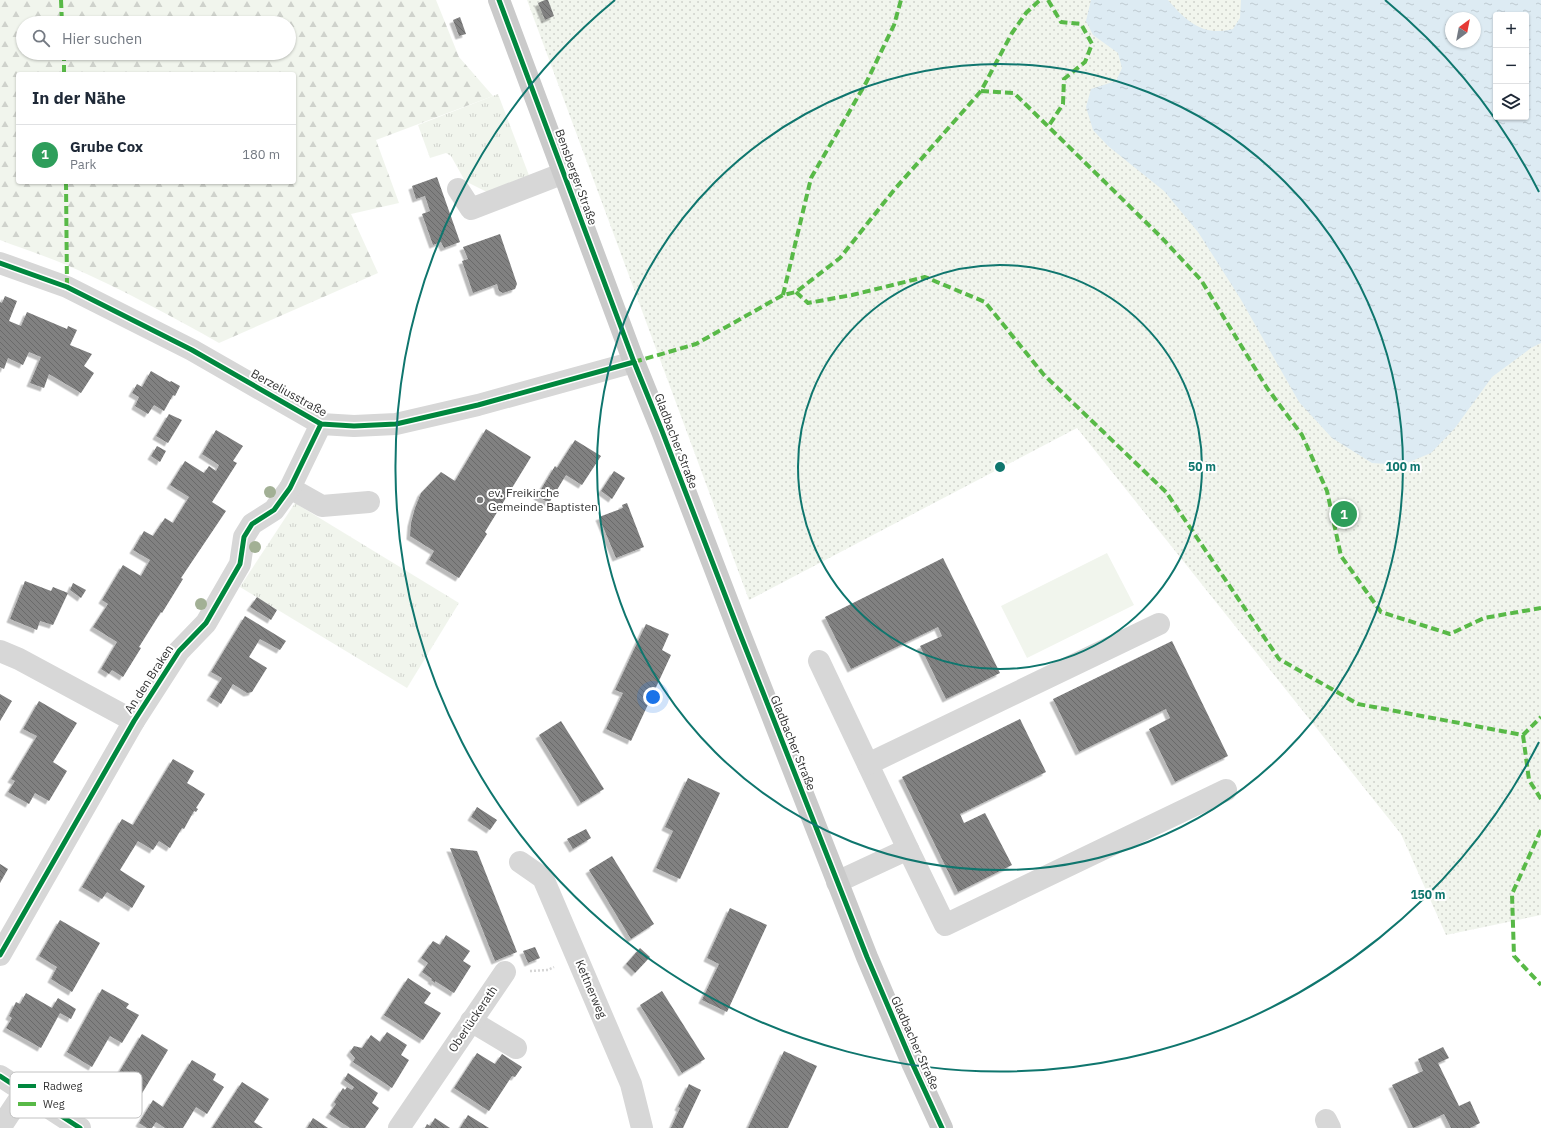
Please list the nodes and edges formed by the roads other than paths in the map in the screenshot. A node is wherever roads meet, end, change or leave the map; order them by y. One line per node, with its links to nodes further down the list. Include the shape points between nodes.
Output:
1 (499, 0): 2 (main road, Bensberger Straße)
2 (564, 173): 3 (street, via 471,209); 5 (main road, Bensberger Straße)
3 (458, 189)
4 (0, 263): 6 (street, Berzeliusstraße, via 67,287 130,318 192,350)
5 (634, 362): 6 (street, Berzeliusstraße, via 478,405 396,424); 17 (main road, Gladbacher Straße)
6 (321, 424): 7 (street, An den Braken)
7 (290, 488): 8 (street, via 322,506); 12 (street, An den Braken, via 274,510 252,524 244,538 240,564 206,623 179,651)
8 (369, 502)
9 (1158, 624): 13 (street)
10 (0, 651): 12 (street)
11 (819, 661): 13 (street)
12 (134, 721): 18 (street, An den Braken)
13 (868, 764): 15 (street)
14 (1226, 790): 15 (street, via 945,925)
15 (908, 849): 17 (street)
16 (520, 862): 29 (street, Kettnerweg, via 543,878 631,1084)
17 (838, 882): 30 (main road, Gladbacher Straße, via 870,965)
18 (0, 955)
19 (505, 972): 20 (street, Oberlückerath)
20 (471, 1021): 21 (street); 28 (street, Oberlückerath)
21 (516, 1048)
22 (0, 1076): 23 (street)
23 (10, 1083)
24 (10, 1113): 26 (street)
25 (64, 1118): 27 (street)
26 (0, 1128)
27 (80, 1128)
28 (399, 1128)
29 (642, 1128)
30 (942, 1128)

